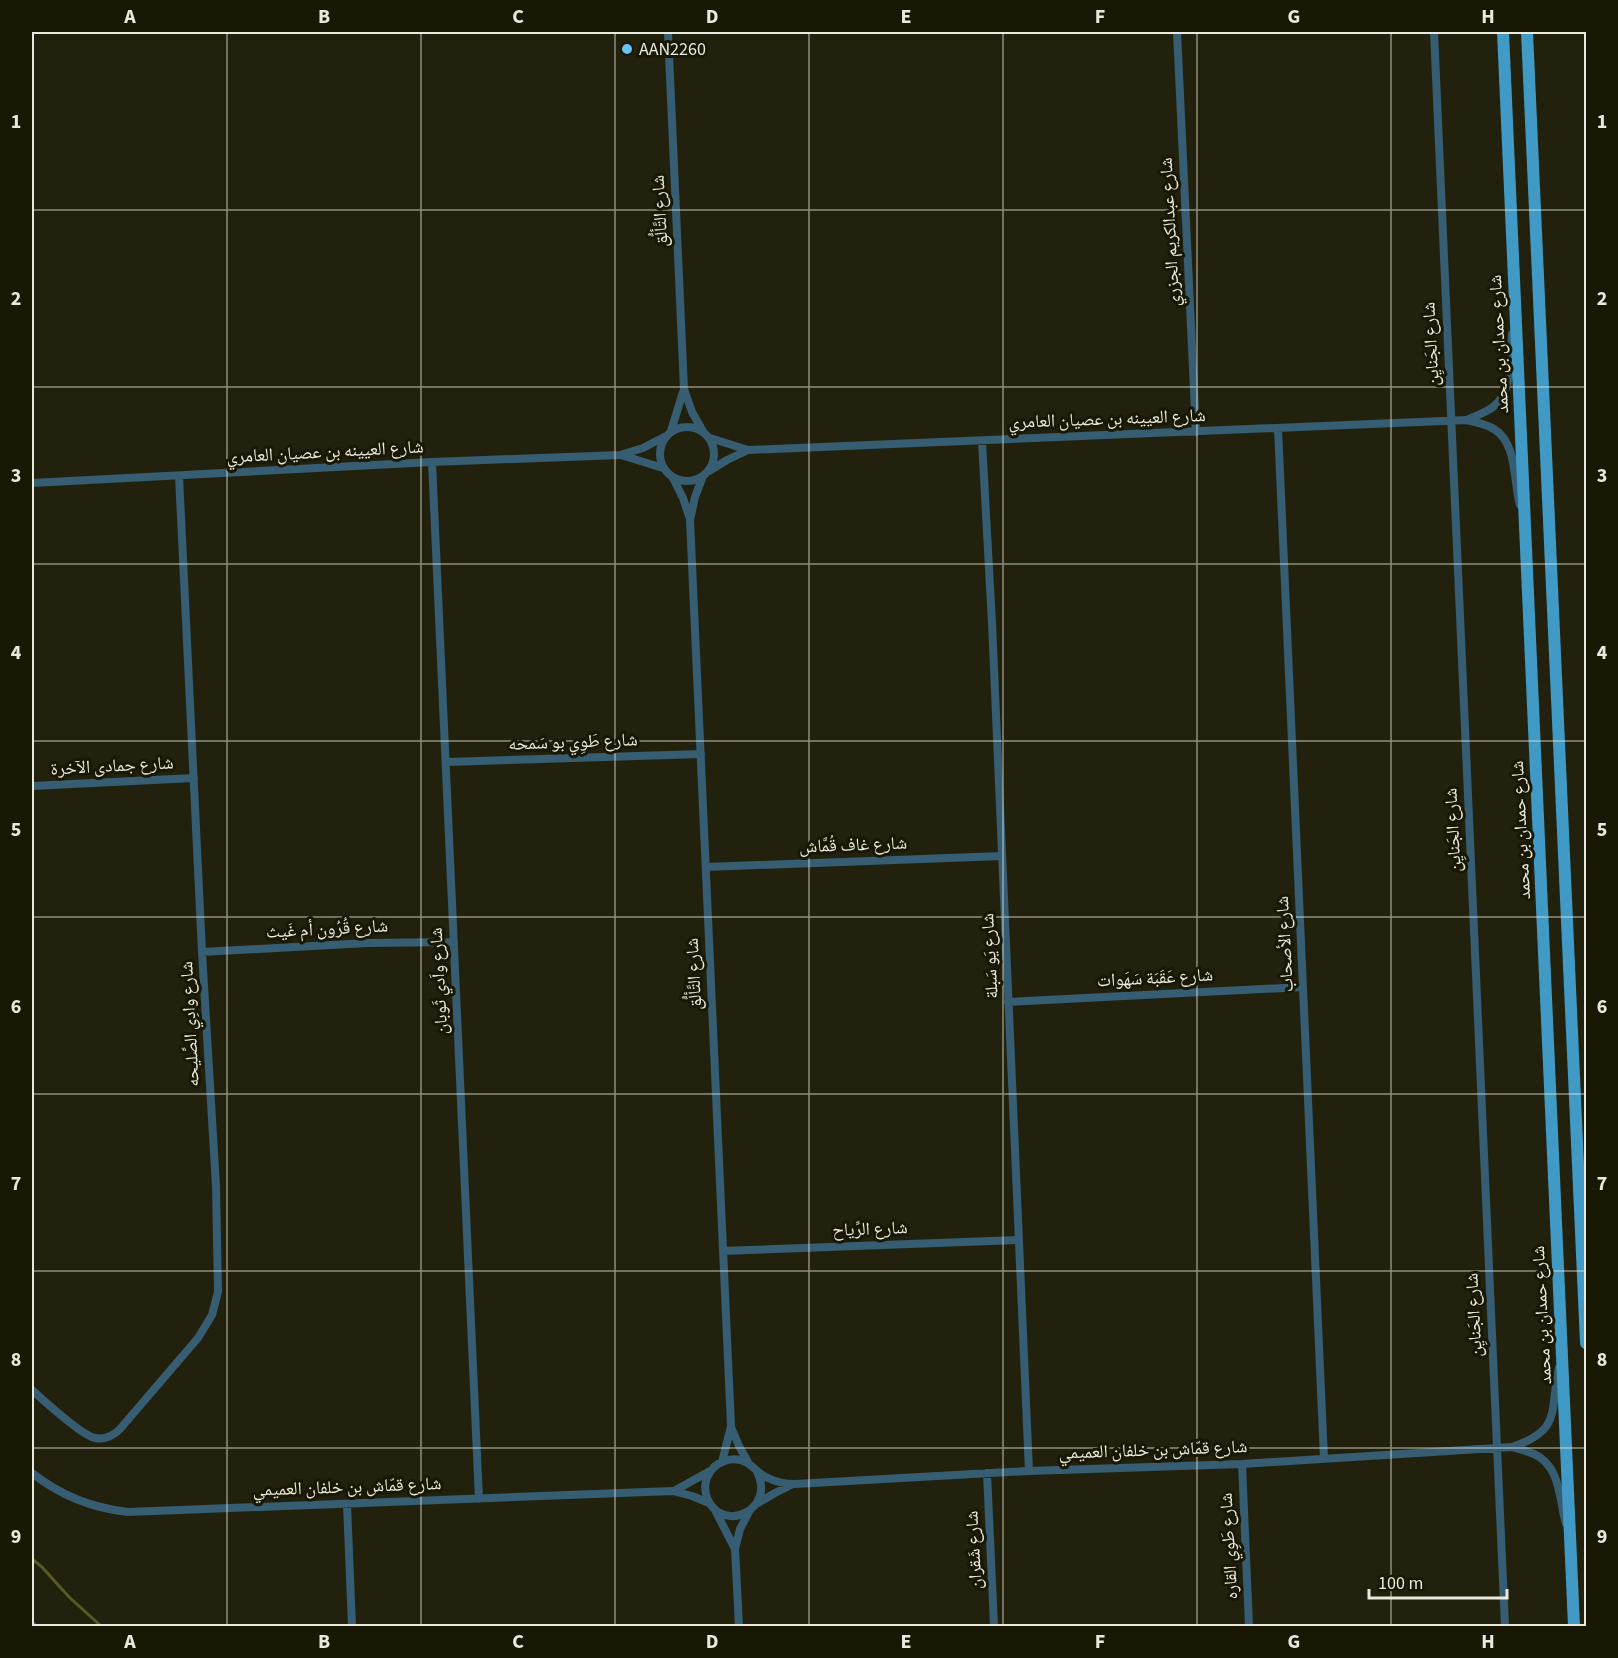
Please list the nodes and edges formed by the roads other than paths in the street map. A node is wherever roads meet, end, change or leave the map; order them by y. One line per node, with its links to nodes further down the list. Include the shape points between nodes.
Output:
1 (668, 32): 7 (street, شارع التَّألُّق)
2 (1177, 32): 11 (street, شارع عبدالكريم الجزري)
3 (1434, 32): 9 (street, شارع الجَنايِن)
4 (1503, 32): 6 (main road, شارع حمدان بن محمد)
5 (1527, 32): 37 (main road)
6 (1515, 307): 8 (street, شارع العيينه بن عصيان العامري, via 1506,389 1494,406); 23 (main road, شارع حمدان بن محمد)
7 (684, 389): 12 (street, شارع التَّألُّق); 13 (street, شارع التَّألُّق)
8 (1466, 420): 9 (street, شارع العيينه بن عصيان العامري); 23 (street, شارع العيينه بن عصيان العامري, via 1495,429 1505,441)
9 (1451, 421): 10 (street, شارع العيينه بن عصيان العامري); 41 (street, شارع الجَنايِن)
10 (1278, 428): 11 (street, شارع العيينه بن عصيان العامري); 33 (street, شارع الأصحاب)
11 (1196, 432): 14 (street, شارع العيينه بن عصيان العامري)
12 (668, 434): 13 (street, via 692,427); 16 (street, شارع العيينه بن عصيان العامري); 18 (street, via 660,449)
13 (707, 436): 15 (street, شارع العيينه بن عصيان العامري); 19 (street, via 714,456)
14 (982, 441): 15 (street, شارع العيينه بن عصيان العامري); 29 (street, شارع يَو سَبلة)
15 (748, 450): 19 (street, شارع العيينه بن عصيان العامري)
16 (621, 455): 17 (street, شارع العيينه بن عصيان العامري); 18 (street, شارع العيينه بن عصيان العامري)
17 (432, 462): 20 (street, شارع العيينه بن عصيان العامري); 26 (street, شارع واَدي ثَوبان)
18 (663, 468): 21 (street)
19 (705, 474): 21 (street, via 685,482); 24 (street, شارع التَّألُّق)
20 (179, 476): 22 (street, شارع العيينه بن عصيان العامري); 27 (street, شارع وادِي الصِّليحه)
21 (673, 478): 24 (street, شارع التَّألُّق)
22 (32, 483)
23 (1525, 517): 38 (main road, شارع حمدان بن محمد)
24 (690, 519): 25 (street, شارع التَّألُّق)
25 (700, 754): 26 (street, شارع طَوِي بو سَمحه); 30 (street, شارع التَّألُّق)
26 (446, 762): 31 (street, شارع واَدي ثَوبان)
27 (194, 778): 28 (street, شارع جمادى الآخرة); 32 (street, شارع وادِي الصِّليحه)
28 (32, 786)
29 (1002, 856): 30 (street, شارع غاف قُمَّاش); 34 (street, شارع يَو سَبلة)
30 (706, 867): 36 (street, شارع التَّألُّق)
31 (454, 942): 32 (street, شارع قُرُون أم غَيث); 54 (street, شارع واَدي ثَوبان)
32 (202, 952): 39 (street, شارع وادِي الصِّليحه, via 219,1277 212,1315 198,1338 110,1437 96,1439 85,1434)
33 (1303, 987): 34 (street, شارع عَقَبَة سَهَوات); 43 (street, شارع الأصحاب)
34 (1008, 1002): 35 (street, شارع يَو سَبلة)
35 (1019, 1240): 36 (street, شارع الرِّياح); 48 (street, شارع يَو سَبلة)
36 (723, 1251): 40 (street, شارع التَّألُّق)
37 (1587, 1343)
38 (1562, 1356): 42 (street, شارع قمّاش بن خلفان العميمي, via 1547,1425 1538,1436); 59 (main road, شارع حمدان بن محمد)
39 (32, 1390)
40 (731, 1426): 44 (street, شارع التَّألُّق); 45 (street, شارع التَّألُّق)
41 (1496, 1447): 42 (street, شارع قمّاش بن خلفان العميمي); 43 (street, شارع قمّاش بن خلفان العميمي); 65 (street, شارع الجَنايِن)
42 (1512, 1447): 59 (street, شارع قمّاش بن خلفان العميمي, via 1535,1454 1551,1468)
43 (1324, 1458): 46 (street, شارع قمّاش بن خلفان العميمي)
44 (722, 1462): 45 (street, via 739,1460); 47 (street)
45 (750, 1464): 49 (street)
46 (1242, 1464): 48 (street, شارع قمّاش بن خلفان العميمي); 64 (street, شارع طَوِي القاره)
47 (711, 1471): 53 (street, شارع قمّاش بن خلفان العميمي); 57 (street, via 705,1490)
48 (1029, 1471): 51 (street, شارع قمّاش بن خلفان العميمي)
49 (757, 1472): 52 (street, شارع قمّاش بن خلفان العميمي, via 775,1481); 56 (street, via 762,1484)
50 (32, 1473): 55 (street, شارع قمّاش بن خلفان العميمي, via 80,1502 128,1512)
51 (987, 1473): 52 (street, شارع قمّاش بن خلفان العميمي); 63 (street, شارع شَقران)
52 (795, 1484): 56 (street, شارع قمّاش بن خلفان العميمي)
53 (674, 1491): 54 (street, شارع قمّاش بن خلفان العميمي); 57 (street, شارع قمّاش بن خلفان العميمي)
54 (479, 1499): 55 (street, شارع قمّاش بن خلفان العميمي)
55 (347, 1504): 61 (street)
56 (757, 1504): 58 (street)
57 (712, 1506): 58 (street, via 732,1516); 60 (street)
58 (749, 1512): 60 (street)
59 (1570, 1542): 66 (main road, شارع حمدان بن محمد)
60 (735, 1549): 62 (street)
61 (352, 1626)
62 (739, 1626)
63 (994, 1626)
64 (1249, 1626)
65 (1505, 1626)
66 (1574, 1626)

